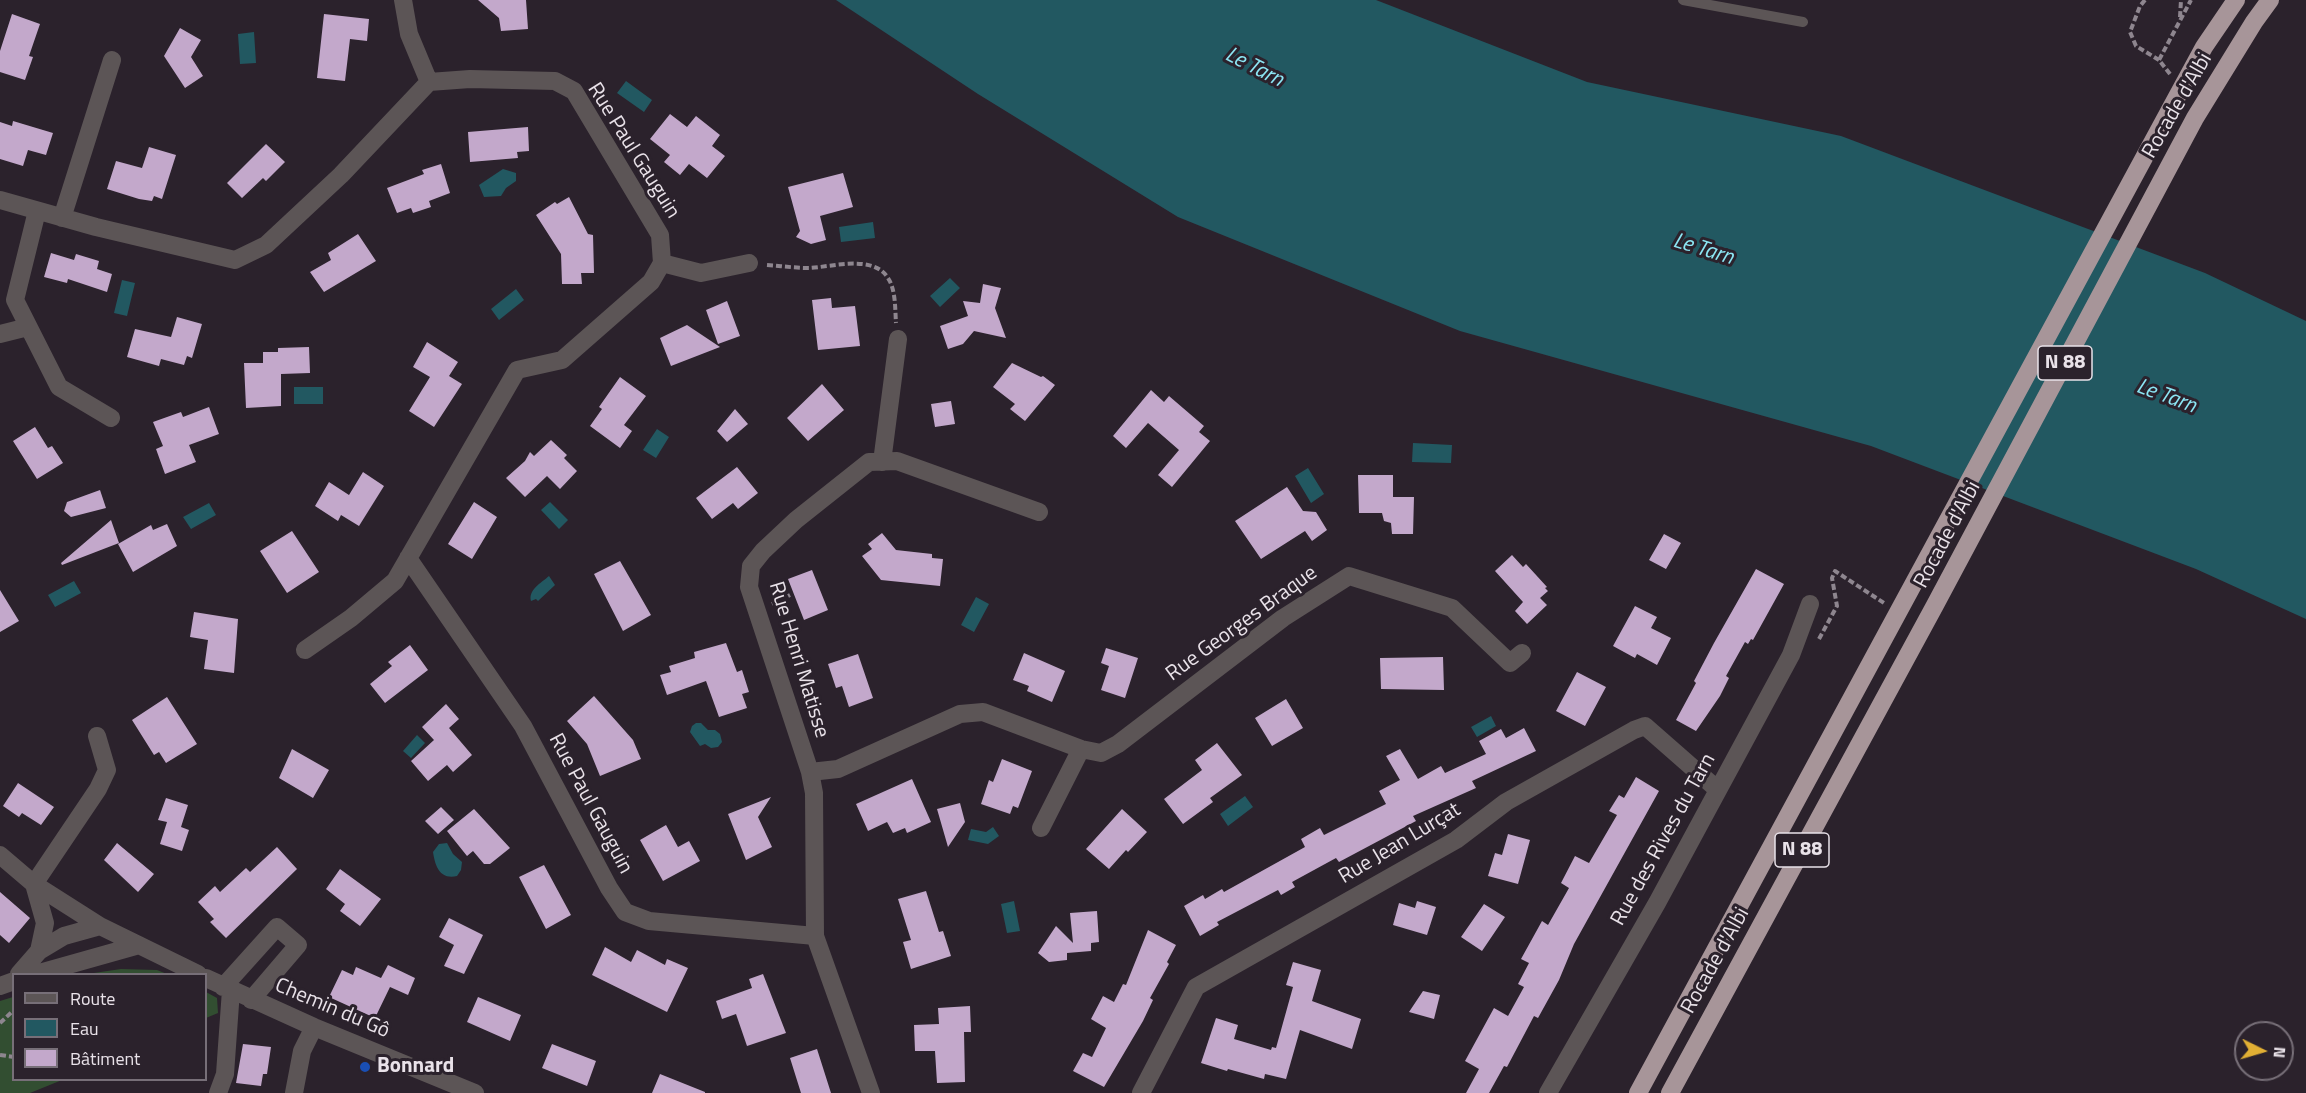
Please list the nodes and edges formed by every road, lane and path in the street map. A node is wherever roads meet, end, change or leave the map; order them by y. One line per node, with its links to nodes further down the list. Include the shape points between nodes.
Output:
1 (403, 0): 15 (street, via 409,34)
2 (1683, 0): 10 (lane)
3 (2145, 0): 13 (path, via 2130,32 2136,46)
4 (2181, 0): 9 (path)
5 (2191, 0): 9 (path)
6 (2228, 0): 11 (highway)
7 (2236, 0): 11 (highway, Rocade d'Albi / N 88)
8 (2270, 0): 60 (highway, Rocade d'Albi / N 88, via 2195,118)
9 (2180, 21): 13 (path)
10 (1803, 22)
11 (2204, 47): 59 (highway, Rocade d'Albi / N 88)
12 (112, 60): 18 (street)
13 (2159, 60): 14 (path)
14 (2173, 78)
15 (429, 82): 18 (street, via 341,176 266,245 235,260); 19 (street, Rue Paul Gauguin, via 555,81 574,91 660,235)
16 (0, 200): 17 (street)
17 (37, 211): 18 (street); 21 (street, via 15,300)
18 (62, 218)
19 (663, 263): 20 (street, via 701,273); 27 (street, via 651,282 562,360 518,370)
20 (749, 263): 23 (path, via 807,268 878,267 893,290)
21 (28, 327): 22 (street); 24 (street, via 59,387)
22 (0, 334)
23 (898, 339): 25 (street)
24 (111, 418)
25 (882, 462): 26 (street, Rue Henri Matisse, via 897,461); 35 (street, Rue Henri Matisse, via 869,462 860,469 796,520 750,566 749,587)
26 (1039, 512)
27 (408, 558): 31 (street, via 395,582); 41 (street, Rue Paul Gauguin, via 524,726 609,888 626,912 649,921)
28 (790, 595): 30 (path)
29 (1810, 604): 36 (street, Rue des Rives du Tarn, via 1791,655)
30 (769, 606)
31 (305, 650)
32 (1522, 652): 34 (street, Rue Georges Braque, via 1510,663 1452,608 1349,576 1283,618 1118,744 1101,753)
33 (97, 736): 39 (street, via 107,770)
34 (1081, 749): 35 (street, Rue Georges Braque, via 971,711 838,769); 37 (street)
35 (810, 772): 41 (street, Rue Henri Matisse, via 814,793)
36 (1718, 790): 57 (street, Rue Jean Lurçat, via 1645,726 1634,730 1506,802 1456,840 1196,987); 58 (street, Rue des Rives du Tarn)
37 (1041, 828)
38 (0, 855): 39 (street)
39 (34, 884): 40 (street); 43 (street, via 45,923)
40 (100, 926): 42 (street); 43 (street, via 64,936)
41 (815, 936): 56 (street, Rue Henri Matisse)
42 (138, 945): 45 (street); 46 (street)
43 (39, 951): 44 (street)
44 (19, 973)
45 (43, 973)
46 (194, 973)
47 (207, 979): 48 (street, Chemin du Gô)
48 (227, 989): 49 (street, Chemin du Gô); 49 (street, via 277,927 298,945); 53 (street, via 225,1074)
49 (251, 1000): 52 (street, Chemin du Gô)
50 (12, 1012): 51 (path)
51 (0, 1023)
52 (314, 1028): 54 (street, via 302,1051); 55 (street, Chemin du Gô)
53 (218, 1093)
54 (294, 1093)
55 (476, 1093)
56 (872, 1093)
57 (1141, 1093)
58 (1548, 1093)
59 (1638, 1093)
60 (1670, 1093)

